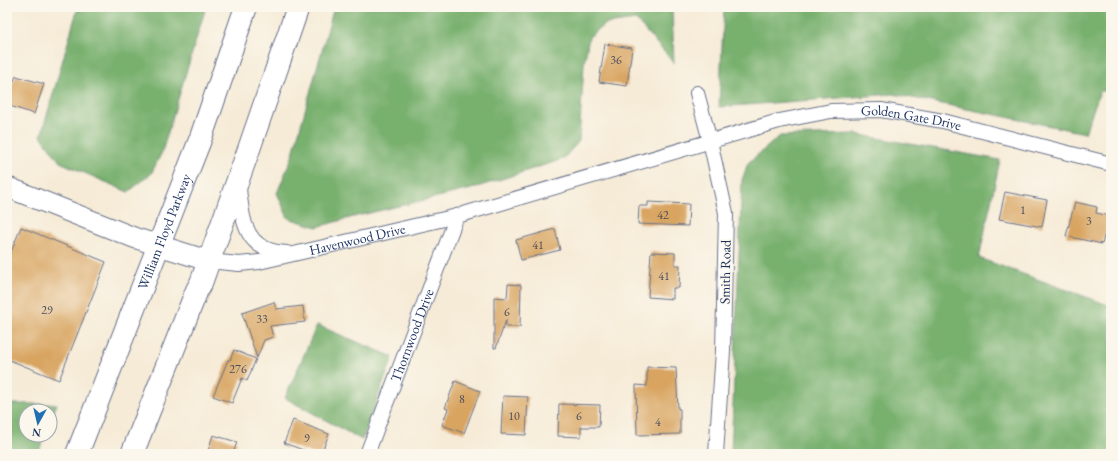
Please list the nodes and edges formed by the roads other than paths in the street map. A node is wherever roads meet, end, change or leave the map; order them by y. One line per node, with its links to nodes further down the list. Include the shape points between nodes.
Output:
1 (246, 7): 9 (highway, William Floyd Parkway, via 200,140)
2 (298, 7): 6 (highway)
3 (697, 93): 4 (street, Smith Road)
4 (710, 141): 5 (street, Golden Gate Drive, via 779,121 831,111 881,110 943,121); 8 (street, Havenwood Drive); 15 (street, Smith Road, via 726,213 723,351)
5 (1111, 164)
6 (240, 174): 10 (street, via 239,189 246,231 262,247 274,252); 11 (highway)
7 (7, 186): 9 (main road, Havenwood Drive)
8 (457, 216): 10 (street, Havenwood Drive); 14 (street, Thornwood Drive)
9 (159, 246): 11 (main road, Havenwood Drive); 12 (highway, William Floyd Parkway)
10 (296, 254): 11 (street, Havenwood Drive, via 259,262 232,264)
11 (209, 261): 13 (highway)
12 (77, 454)
13 (132, 454)
14 (367, 454)
15 (716, 454)

